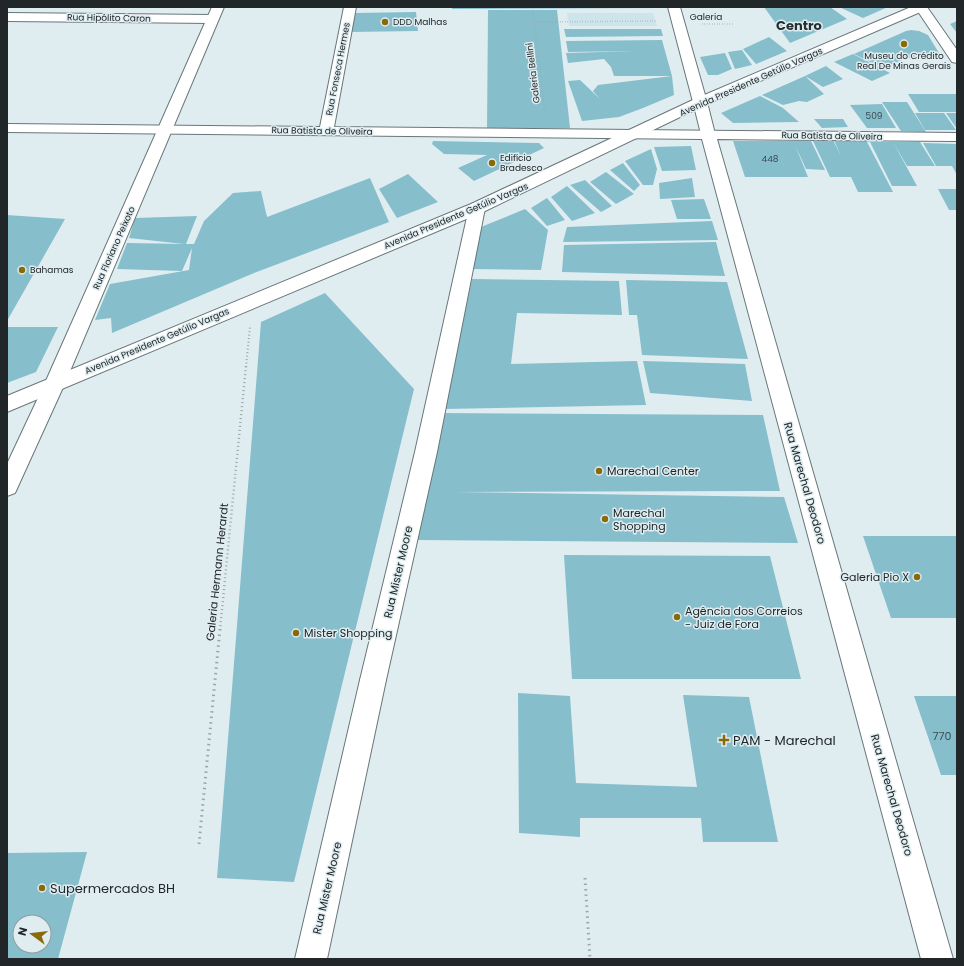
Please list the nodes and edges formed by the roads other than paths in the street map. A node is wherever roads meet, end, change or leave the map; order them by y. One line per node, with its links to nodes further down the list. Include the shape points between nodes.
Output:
1 (350, 7): 10 (street, Rua Fonseca Hermes)
2 (674, 7): 7 (street, Rua Marechal Deodoro)
3 (921, 7): 6 (street); 7 (street, Avenida Presidente Getúlio Vargas)
4 (215, 13): 5 (street, Rua Hipólito Caron); 9 (street, Rua Floriano Peixoto)
5 (7, 17)
6 (957, 59)
7 (700, 102): 11 (street, Avenida Presidente Getúlio Vargas); 12 (street, Rua Marechal Deodoro)
8 (7, 128): 9 (street, Rua Batista de Oliveira)
9 (166, 129): 10 (street, Rua Batista de Oliveira); 15 (street, Rua Floriano Peixoto)
10 (326, 131): 11 (street, Rua Batista de Oliveira)
11 (637, 134): 12 (street, Rua Batista de Oliveira); 14 (street, Avenida Presidente Getúlio Vargas)
12 (708, 134): 13 (street, Rua Batista de Oliveira); 19 (street, Rua Marechal Deodoro)
13 (957, 137)
14 (477, 208): 15 (street, Avenida Presidente Getúlio Vargas); 18 (street, Rua Mister Moore, via 426,452)
15 (55, 383): 16 (street, Avenida Presidente Getúlio Vargas); 17 (street, Rua Floriano Peixoto)
16 (7, 404)
17 (7, 487)
18 (311, 959)
19 (937, 959)

